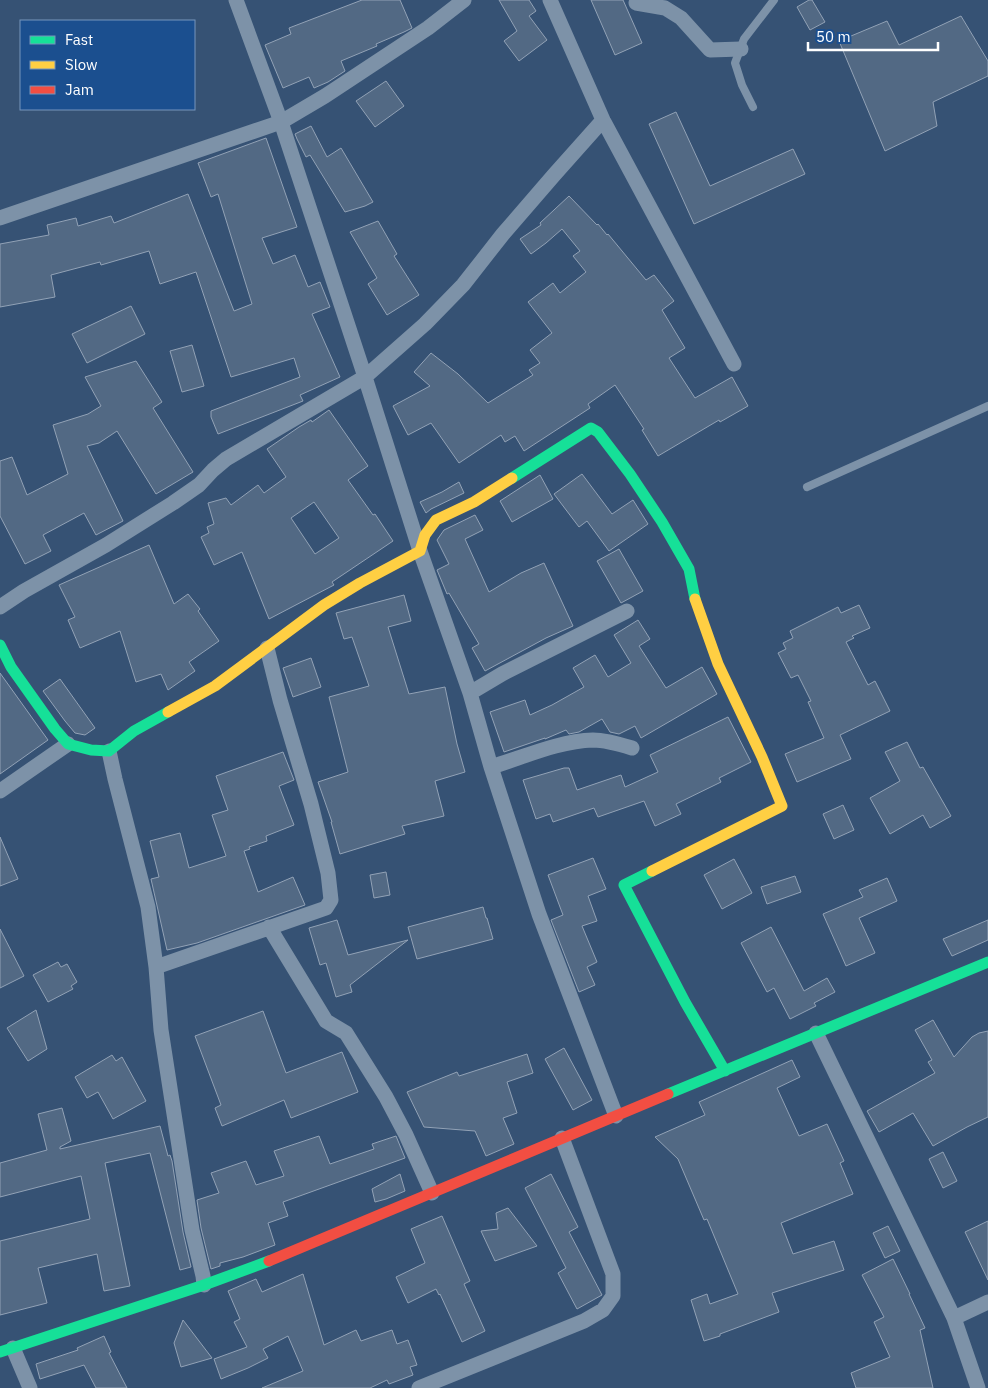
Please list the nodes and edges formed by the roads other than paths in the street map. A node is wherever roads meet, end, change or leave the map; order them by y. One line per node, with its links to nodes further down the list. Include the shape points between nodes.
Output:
1 (464, 0): 9 (street, via 428,28)
2 (550, 0): 8 (street)
3 (774, 0): 6 (lane, via 744,39)
4 (241, 2): 9 (street)
5 (636, 3): 6 (street, via 665,8 681,18 710,50)
6 (741, 50): 7 (lane, via 736,63)
7 (753, 107)
8 (603, 120): 11 (street); 12 (street, via 463,285)
9 (281, 122): 10 (street); 12 (street)
10 (0, 218)
11 (734, 364)
12 (365, 377): 15 (street); 16 (street, via 226,459 199,485 106,545)
13 (988, 406): 14 (lane)
14 (806, 487)
15 (420, 551): 19 (street, via 341,595); 20 (street); 30 (street, via 425,535 436,520 474,502 591,428 598,432 630,474 677,547 689,569 693,592 718,664 782,806 624,885)
16 (0, 607)
17 (627, 611): 20 (street)
18 (0, 645): 21 (street, via 11,667)
19 (267, 648): 23 (street, via 213,687 140,726); 26 (street, via 311,804 332,893 332,900 326,908)
20 (470, 693): 24 (street)
21 (68, 744): 23 (street); 25 (street)
22 (632, 748): 24 (street, via 595,740 567,743)
23 (109, 751): 28 (street, via 148,908)
24 (491, 767): 31 (street, via 539,914)
25 (0, 791)
26 (269, 927): 28 (street); 33 (street, via 326,1022 346,1033 386,1097)
27 (988, 963): 29 (street)
28 (156, 967): 34 (street, via 161,1030 192,1230)
29 (816, 1033): 30 (street); 36 (street)
30 (725, 1071): 31 (street)
31 (616, 1116): 32 (street)
32 (562, 1138): 33 (street); 39 (street, via 613,1274 612,1296 603,1310 584,1320)
33 (432, 1193): 34 (street, via 294,1251)
34 (204, 1284): 37 (street)
35 (988, 1302): 36 (street)
36 (954, 1318): 40 (street)
37 (7, 1350): 38 (street)
38 (30, 1388)
39 (419, 1388)
40 (978, 1388)

